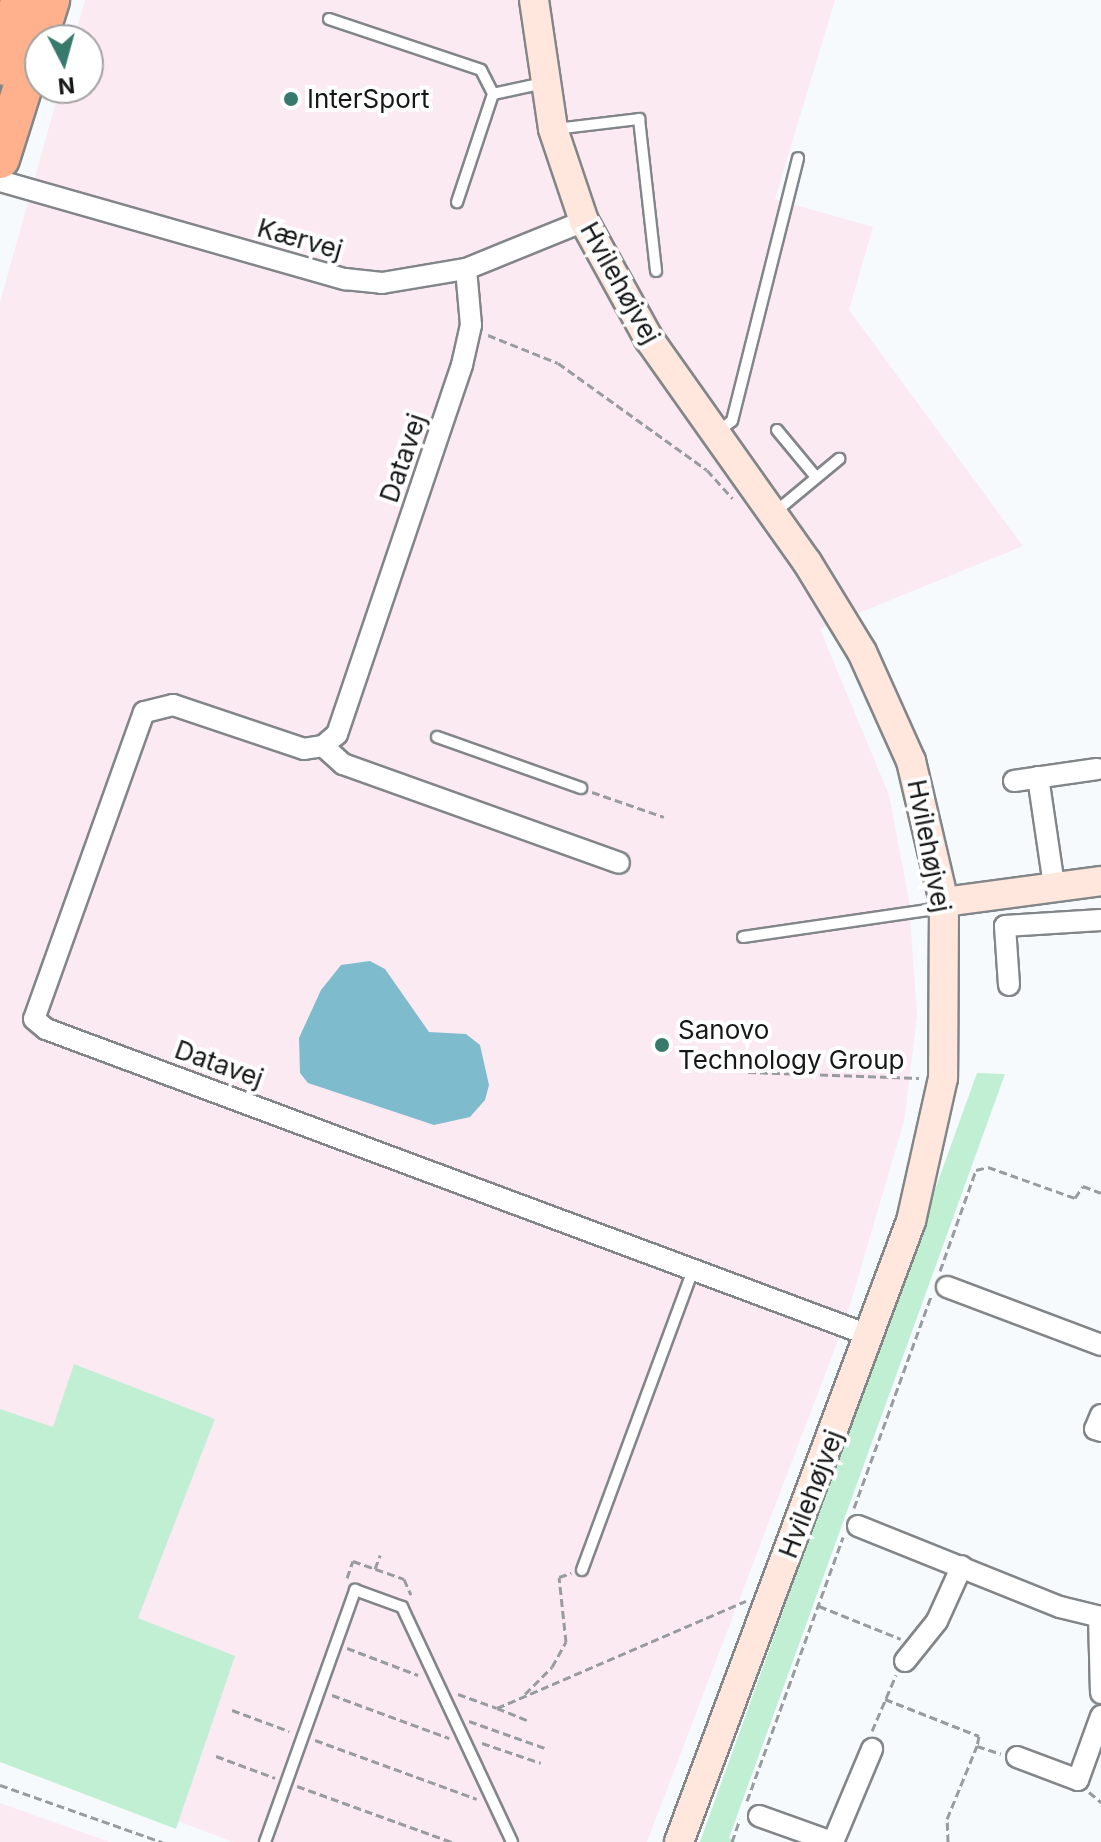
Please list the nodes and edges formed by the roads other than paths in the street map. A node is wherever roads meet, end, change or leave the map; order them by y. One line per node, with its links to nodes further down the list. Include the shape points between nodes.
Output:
1 (20, 0): 6 (highway)
2 (49, 0): 10 (highway)
3 (534, 0): 5 (street, Hvilehøjvej)
4 (329, 19): 7 (lane, via 481,70)
5 (544, 83): 7 (lane); 8 (street, Hvilehøjvej)
6 (0, 89)
7 (493, 94): 12 (lane)
8 (553, 129): 13 (street, Hvilehøjvej); 15 (lane, via 639,119)
9 (798, 158): 17 (lane, via 732,421)
10 (0, 159)
11 (0, 181): 14 (street, Kærvej, via 345,279 413,281)
12 (457, 202)
13 (584, 221): 14 (street, Kærvej); 17 (street, Hvilehøjvej, via 649,339)
14 (466, 269): 22 (street, Datavej, via 470,332 343,719)
15 (656, 271)
16 (777, 430): 19 (lane)
17 (717, 432): 20 (street, Hvilehøjvej)
18 (839, 459): 19 (lane)
19 (816, 477): 20 (lane)
20 (772, 514): 30 (street, Hvilehøjvej, via 807,562 885,696 911,761)
21 (437, 737): 26 (lane)
22 (323, 746): 27 (street, via 343,764); 34 (street, Datavej, via 292,747 173,705 144,712 35,1007 36,1022)
23 (1097, 769): 24 (street)
24 (1038, 777): 25 (street); 28 (street)
25 (1014, 781)
26 (581, 788)
27 (625, 866)
28 (1054, 886): 29 (street); 30 (street)
29 (1100, 887)
30 (944, 902): 32 (lane, via 928,910); 36 (street, Hvilehøjvej, via 943,1078 911,1221)
31 (1101, 920): 33 (street, via 1005,926)
32 (743, 937)
33 (1009, 985)
34 (693, 1270): 36 (street, Datavej); 42 (lane)
35 (939, 1288): 37 (street)
36 (871, 1336): 52 (street, Hvilehøjvej)
37 (1101, 1345)
38 (1101, 1415): 39 (street, via 1095,1429)
39 (1101, 1431)
40 (858, 1526): 41 (street)
41 (962, 1566): 43 (street, via 1060,1607); 44 (street, via 937,1621)
42 (582, 1570)
43 (1100, 1617): 45 (street)
44 (909, 1653)
45 (1101, 1693)
46 (1101, 1716): 48 (street, via 1078,1780)
47 (872, 1749): 53 (street)
48 (1017, 1757)
49 (749, 1811): 53 (street)
50 (265, 1842): 51 (lane, via 355,1590 402,1607)
51 (512, 1842)
52 (679, 1842)
53 (833, 1842)

